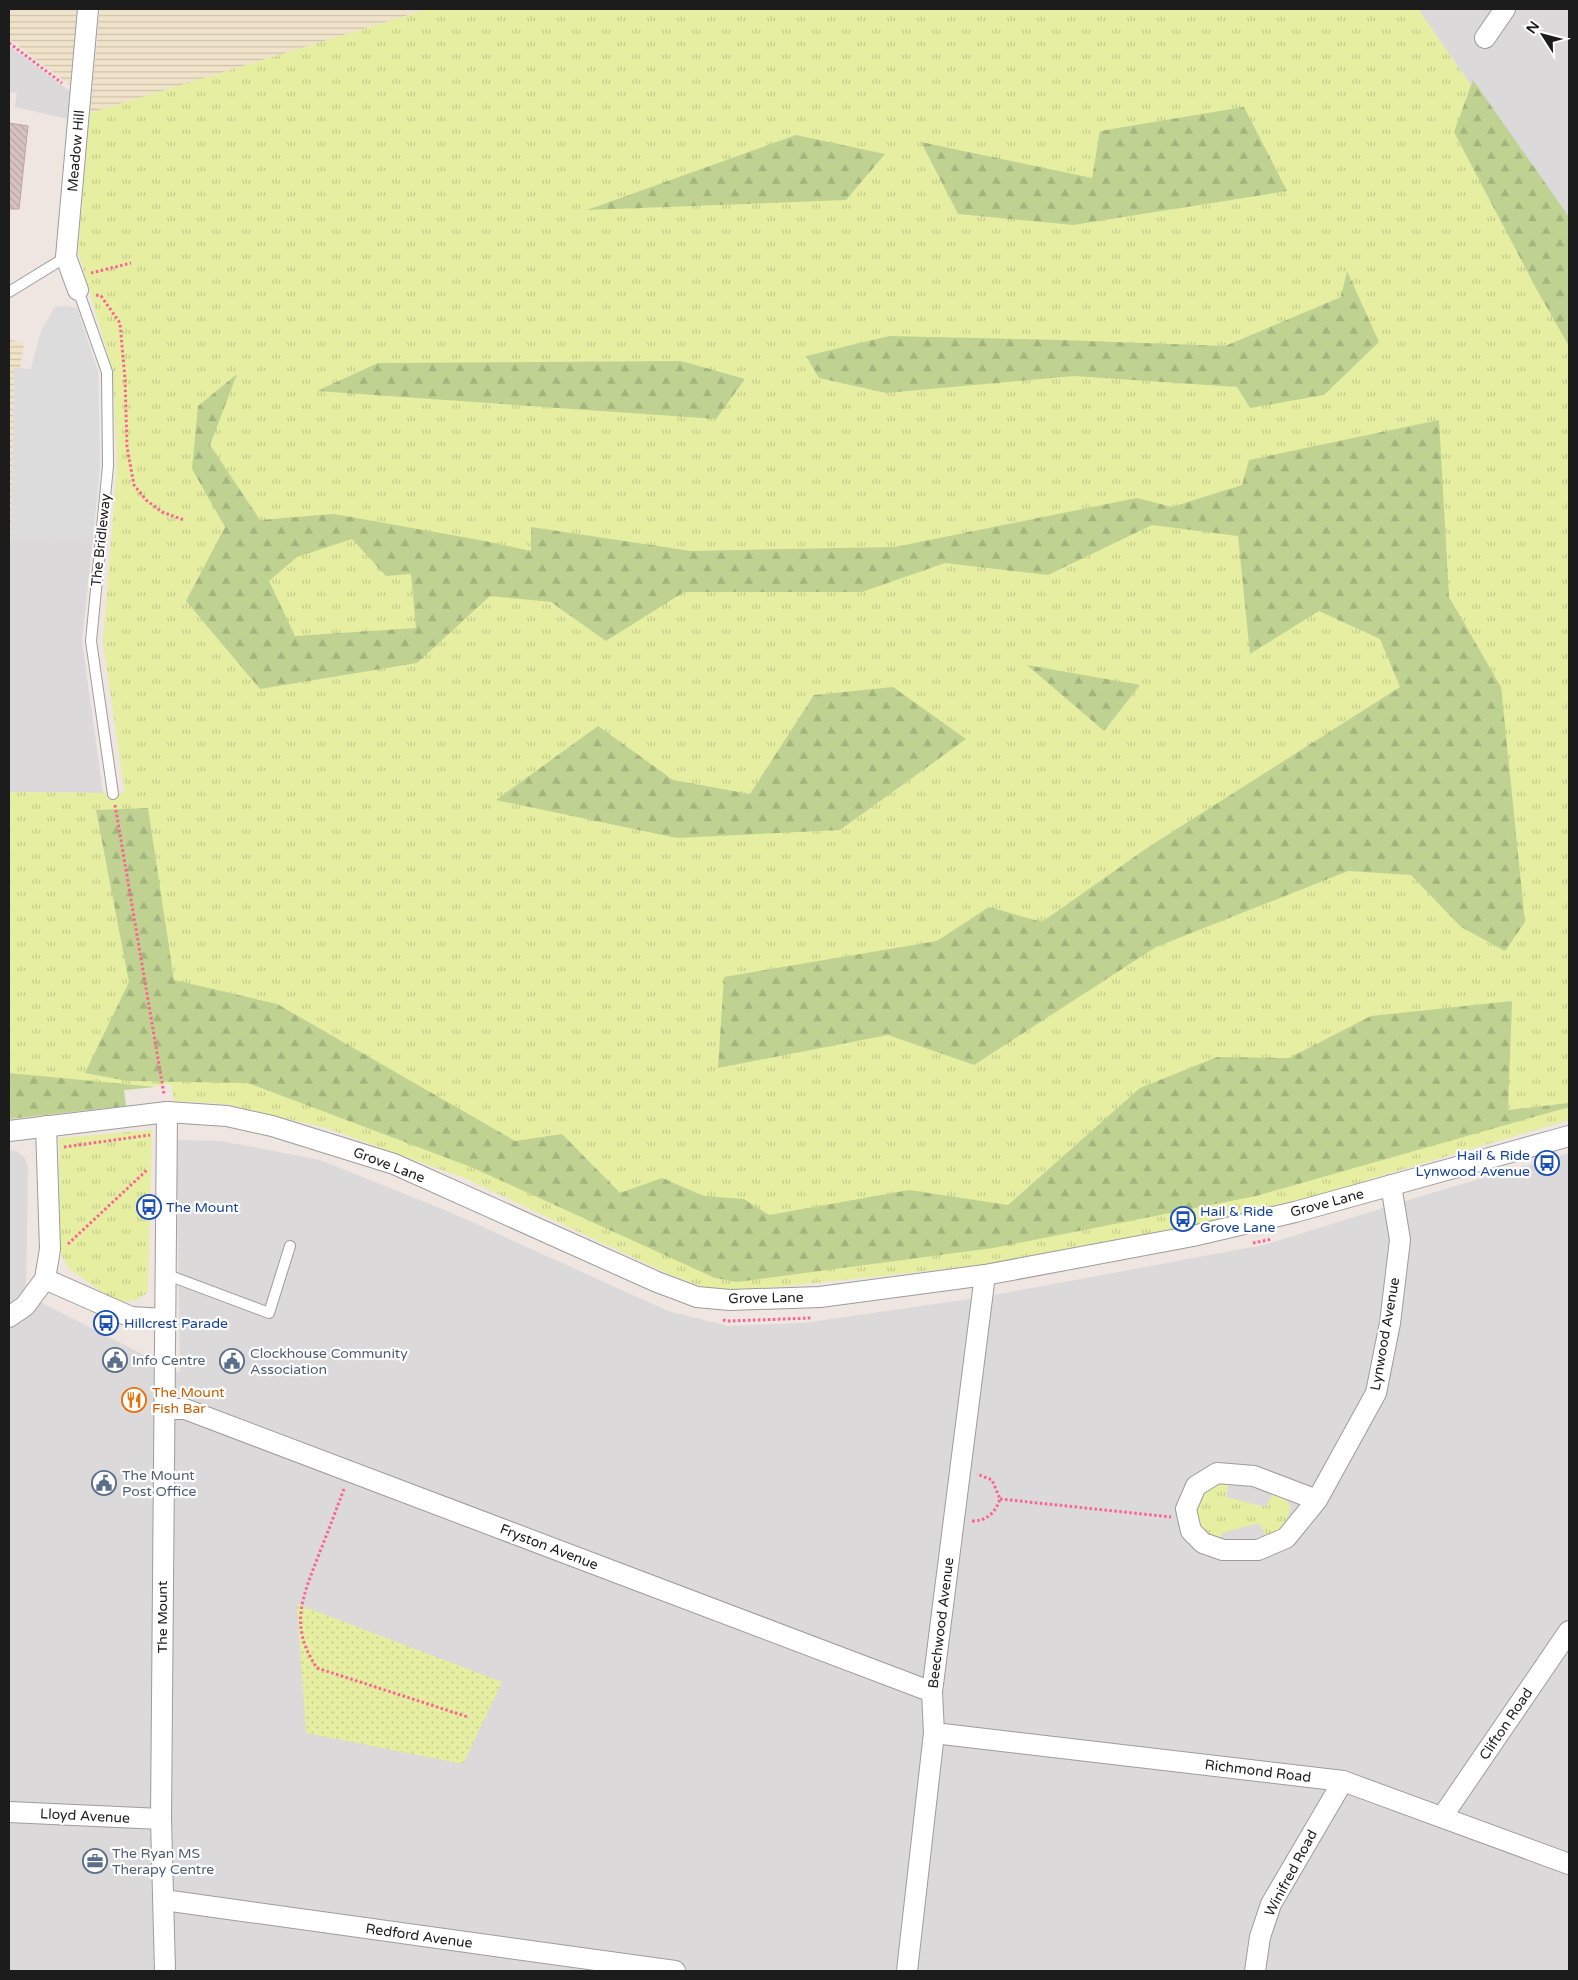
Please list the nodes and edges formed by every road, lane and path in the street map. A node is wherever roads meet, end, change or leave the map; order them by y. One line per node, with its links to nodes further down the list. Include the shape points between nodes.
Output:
1 (88, 9): 5 (street, Meadow Hill)
2 (1505, 9): 3 (street)
3 (1485, 38)
4 (9, 43): 5 (path)
5 (81, 96): 6 (street, Meadow Hill)
6 (66, 257): 8 (street, Meadow Hill); 9 (lane)
7 (131, 263): 8 (path)
8 (76, 284): 10 (path, via 101,296 120,323 127,447 134,485 157,508); 11 (lane, The Bridleway, via 107,372 108,466 91,641)
9 (9, 292)
10 (184, 520)
11 (113, 794): 12 (path)
12 (167, 1112): 13 (street, Grove Lane); 16 (street, The Mount); 24 (street, Grove Lane, via 227,1116 272,1126 394,1164 697,1297 730,1300 820,1297)
13 (46, 1126): 14 (street, Grove Lane); 17 (street)
14 (9, 1131)
15 (1569, 1136): 18 (street, Grove Lane)
16 (166, 1143): 17 (path); 22 (path, via 60,1251); 23 (street, The Mount)
17 (46, 1149): 22 (street)
18 (1391, 1185): 24 (street, Grove Lane, via 1194,1236); 34 (street, Lynwood Avenue, via 1400,1240 1390,1323 1376,1393)
19 (1273, 1238): 20 (path)
20 (1244, 1245)
21 (290, 1246): 23 (lane, via 269,1312)
22 (50, 1250): 25 (street)
23 (165, 1274): 28 (street, The Mount)
24 (985, 1275): 31 (street, Beechwood Avenue)
25 (45, 1279): 26 (street, via 24,1306); 28 (street, via 131,1317)
26 (9, 1317)
27 (812, 1317): 29 (path)
28 (165, 1319): 30 (street, The Mount)
29 (721, 1319)
30 (164, 1409): 32 (street, Fryston Avenue, via 185,1409); 44 (street, The Mount)
31 (960, 1471): 33 (path, via 992,1480); 36 (street, Beechwood Avenue)
32 (351, 1472): 38 (street, Fryston Avenue); 39 (path, via 302,1600 300,1620 308,1654 316,1668)
33 (1000, 1499): 35 (path); 36 (path, via 988,1518)
34 (1318, 1500): 35 (street, Lynwood Avenue, via 1286,1538 1258,1550 1223,1550 1203,1543 1191,1531); 35 (street, via 1254,1476 1217,1472 1196,1486 1186,1509)
35 (1189, 1519)
36 (954, 1520): 38 (street, Beechwood Avenue)
37 (1569, 1631): 43 (street, Clifton Road)
38 (932, 1692): 40 (street, Beechwood Avenue)
39 (468, 1716)
40 (934, 1734): 41 (street, Richmond Road); 49 (street, Beechwood Avenue)
41 (1343, 1781): 43 (street, Richmond Road); 50 (street, Winifred Road, via 1271,1904 1260,1937)
42 (9, 1812): 44 (street, Lloyd Avenue)
43 (1442, 1818): 45 (street, Richmond Road)
44 (161, 1819): 46 (street, The Mount)
45 (1569, 1864)
46 (164, 1900): 47 (street, The Mount); 48 (street, Redford Avenue)
47 (165, 1971)
48 (675, 1971)
49 (907, 1971)
50 (1255, 1971)

